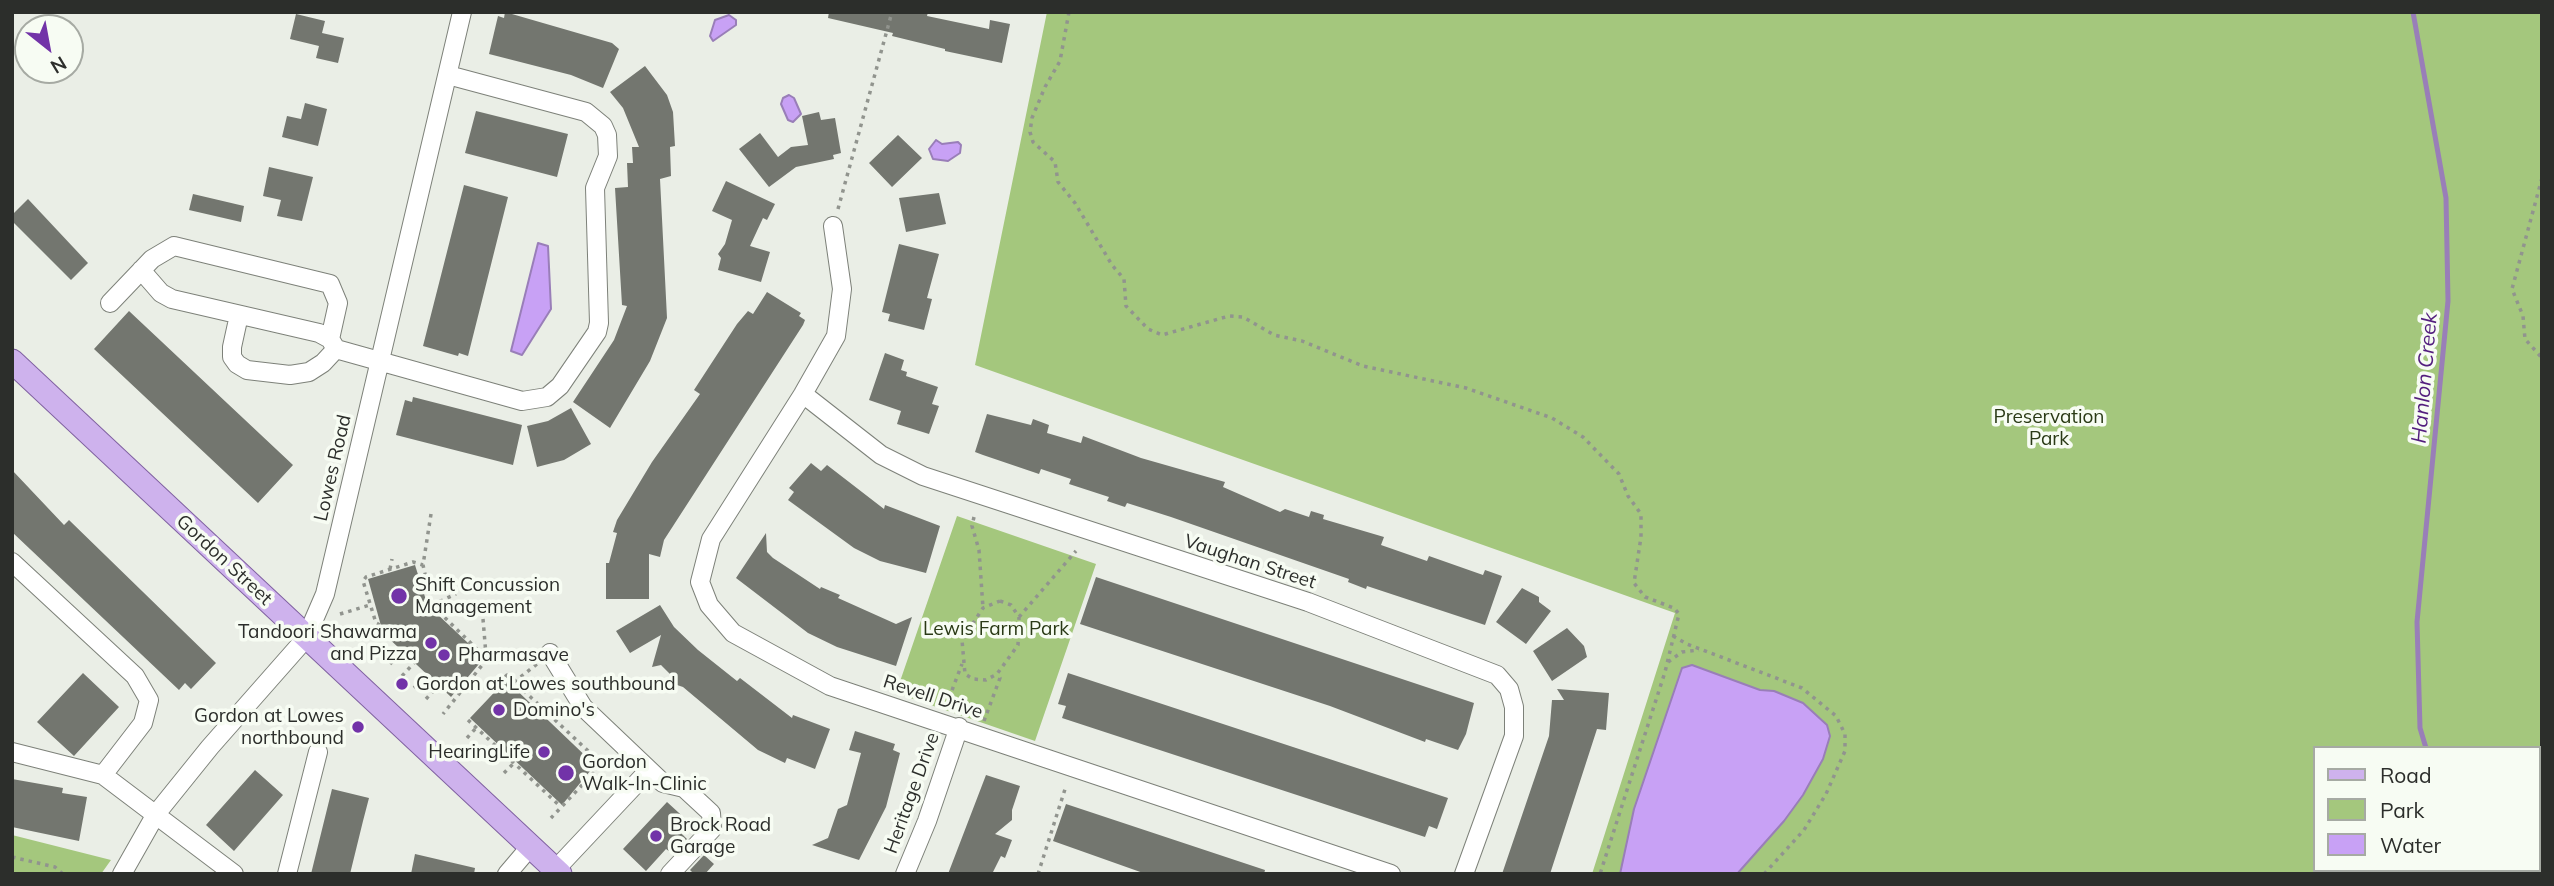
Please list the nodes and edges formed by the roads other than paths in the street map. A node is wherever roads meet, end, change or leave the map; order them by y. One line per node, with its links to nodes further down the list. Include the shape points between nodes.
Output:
1 (463, 12): 2 (street, Lowes Road)
2 (448, 75): 9 (street, Lowes Road); 9 (street, via 586,112 603,126 609,145 595,188 597,332 560,386 539,400 522,401)
3 (833, 226): 10 (street, Revell Drive, via 842,289 836,336)
4 (141, 270): 5 (street); 6 (street, via 172,299); 7 (street, via 161,251 174,246 320,279 330,284 338,303)
5 (110, 303)
6 (239, 315): 7 (street, via 319,333); 7 (street, via 232,357 247,370 290,375 309,372 323,363)
7 (333, 344): 9 (street)
8 (12, 361): 12 (main road, Gordon Street)
9 (380, 363): 12 (street, Lowes Road, via 325,594)
10 (803, 394): 14 (street, Revell Drive, via 711,539 700,582 709,605 733,633 830,686); 29 (street, Vaughan Street, via 881,455 923,476 1308,602 1497,675 1509,689 1514,736)
11 (12, 562): 18 (street, via 135,676 149,700 143,723)
12 (306, 638): 19 (street, Lowes Road); 20 (main road, Gordon Street)
13 (550, 653): 17 (street, via 583,707)
14 (959, 727): 27 (street, Heritage Drive); 28 (street, Revell Drive)
15 (12, 752): 18 (street)
16 (318, 752): 24 (street)
17 (649, 770): 21 (street); 26 (street, via 663,783 684,788 711,813 712,829)
18 (103, 775): 19 (street)
19 (156, 814): 22 (street, Lowes Road); 23 (street)
20 (530, 847): 21 (main road, Gordon Street); 25 (street)
21 (557, 872)
22 (122, 874)
23 (234, 874)
24 (287, 874)
25 (507, 874)
26 (670, 874)
27 (905, 874)
28 (1391, 874)
29 (1464, 874)

